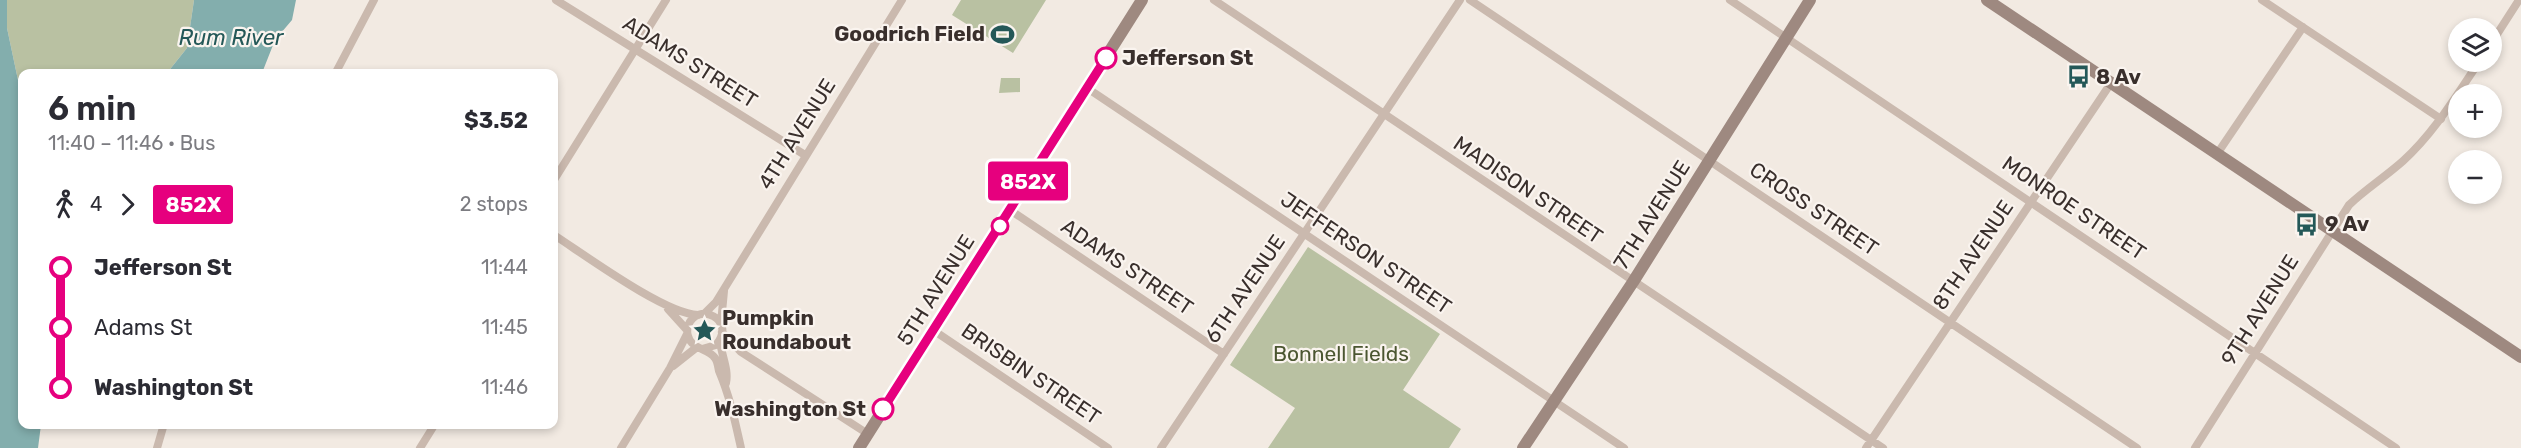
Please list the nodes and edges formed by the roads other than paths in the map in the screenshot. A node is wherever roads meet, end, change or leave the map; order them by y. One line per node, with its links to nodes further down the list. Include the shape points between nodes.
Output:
1 (374, 0): 18 (street)
2 (556, 0): 17 (street, ADAMS STREET)
3 (666, 0): 17 (street)
4 (902, 0): 24 (street, 4TH AVENUE)
5 (1142, 0): 21 (main road, 5TH AVENUE)
6 (1214, 0): 22 (street, MADISON STREET)
7 (1460, 0): 22 (street, 6TH AVENUE)
8 (1470, 0): 26 (street, CROSS STREET)
9 (1730, 0): 16 (street, MONROE STREET)
10 (1810, 0): 16 (main road, 7TH AVENUE)
11 (1987, 0): 20 (main road)
12 (2262, 0): 15 (street)
13 (2519, 0): 14 (street)
14 (2502, 26)
15 (2303, 27): 23 (street); 25 (street)
16 (1786, 38): 26 (main road, 7TH AVENUE); 28 (street, MONROE STREET)
17 (635, 48): 24 (street, ADAMS STREET); 27 (street)
18 (337, 69)
19 (2472, 72): 23 (street, 9TH AVENUE)
20 (2111, 83): 25 (main road); 28 (street, 8TH AVENUE)
21 (1087, 88): 29 (main road, 5TH AVENUE); 31 (street, JEFFERSON STREET)
22 (1384, 114): 31 (street, 6TH AVENUE); 33 (street, MADISON STREET)
23 (2441, 119): 30 (street, 9TH AVENUE, via 2403,161 2349,205)
24 (805, 154): 34 (street, 4TH AVENUE)
25 (2217, 154): 30 (main road)
26 (1710, 161): 33 (main road, 7TH AVENUE); 37 (street, CROSS STREET)
27 (558, 173)
28 (2031, 201): 37 (street, 8TH AVENUE); 42 (street, MONROE STREET)
29 (1010, 210): 38 (main road, 5TH AVENUE); 43 (street, ADAMS STREET)
30 (2332, 231): 42 (street, 9TH AVENUE); 44 (main road)
31 (1304, 233): 43 (street, 6TH AVENUE); 47 (street, JEFFERSON STREET)
32 (558, 238): 35 (street)
33 (1633, 282): 47 (main road, 7TH AVENUE); 51 (street, MADISON STREET)
34 (725, 288): 36 (street, 4TH AVENUE, via 710,310); 40 (street, 4TH AVENUE)
35 (661, 303): 36 (street, via 682,313); 39 (street)
36 (701, 314): 39 (street, via 691,320); 40 (street, via 712,315)
37 (1951, 321): 51 (street, 8TH AVENUE); 63 (street, CROSS STREET)
38 (933, 330): 50 (main road, 5TH AVENUE); 57 (street, BRISBIN STREET)
39 (687, 332): 41 (street, via 690,341); 45 (street)
40 (721, 332): 41 (street, via 711,348); 46 (street, 4TH AVENUE); 50 (street, via 741,352)
41 (700, 348): 45 (street); 46 (street, via 716,359)
42 (2255, 352): 64 (street, 9TH AVENUE); 65 (street, MONROE STREET)
43 (1224, 354): 58 (street, 6TH AVENUE)
44 (2521, 357)
45 (670, 368): 54 (street)
46 (726, 384): 55 (street)
47 (1555, 402): 59 (main road, 7TH AVENUE); 60 (street, JEFFERSON STREET)
48 (163, 429): 52 (street)
49 (432, 429): 53 (street)
50 (868, 434): 56 (main road, 5TH AVENUE)
51 (1871, 440): 61 (street, 8TH AVENUE); 62 (street, MADISON STREET)
52 (157, 448)
53 (420, 448)
54 (621, 448)
55 (741, 448)
56 (859, 448)
57 (1108, 448)
58 (1161, 448)
59 (1523, 448)
60 (1624, 448)
61 (1866, 448)
62 (1883, 448)
63 (2136, 448)
64 (2194, 448)
65 (2396, 448)

